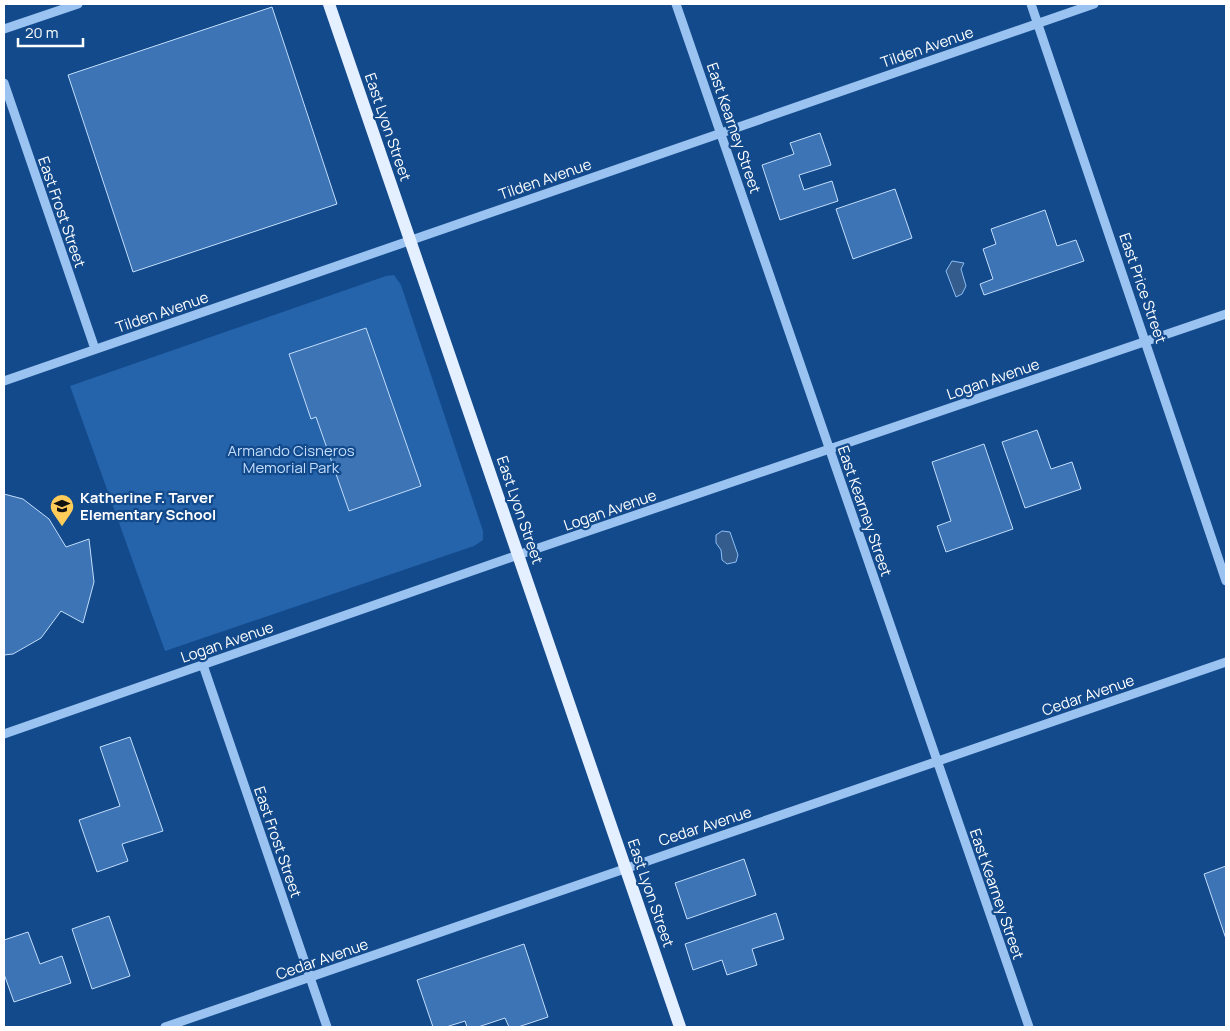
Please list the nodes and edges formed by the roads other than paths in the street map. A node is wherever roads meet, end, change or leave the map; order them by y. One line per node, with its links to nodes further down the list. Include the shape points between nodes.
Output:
1 (78, 4): 7 (street)
2 (329, 4): 10 (main road, East Lyon Street)
3 (676, 4): 9 (street, East Kearney Street)
4 (1031, 4): 6 (street, East Price Street)
5 (1094, 4): 6 (street, Tilden Avenue)
6 (1038, 23): 9 (street, Tilden Avenue); 12 (street, East Price Street)
7 (4, 29)
8 (4, 83): 13 (street, East Frost Street)
9 (721, 133): 10 (street, Tilden Avenue); 15 (street, East Kearney Street)
10 (410, 240): 13 (street, Tilden Avenue); 16 (main road, East Lyon Street)
11 (1226, 314): 12 (street, Logan Avenue)
12 (1147, 341): 15 (street, Logan Avenue); 17 (street, East Price Street)
13 (95, 349): 14 (street, Tilden Avenue)
14 (4, 381)
15 (830, 450): 16 (street, Logan Avenue); 21 (street, East Kearney Street)
16 (518, 556): 19 (street, Logan Avenue); 22 (main road, East Lyon Street)
17 (1226, 582)
18 (1226, 662): 21 (street, Cedar Avenue)
19 (203, 665): 20 (street, Logan Avenue); 23 (street, East Frost Street)
20 (4, 734)
21 (938, 763): 22 (street, Cedar Avenue); 27 (street, East Kearney Street)
22 (625, 868): 23 (street, Cedar Avenue); 26 (main road, East Lyon Street)
23 (310, 978): 24 (street, Cedar Avenue); 25 (street, East Frost Street)
24 (165, 1027)
25 (327, 1027)
26 (680, 1027)
27 (1029, 1027)

